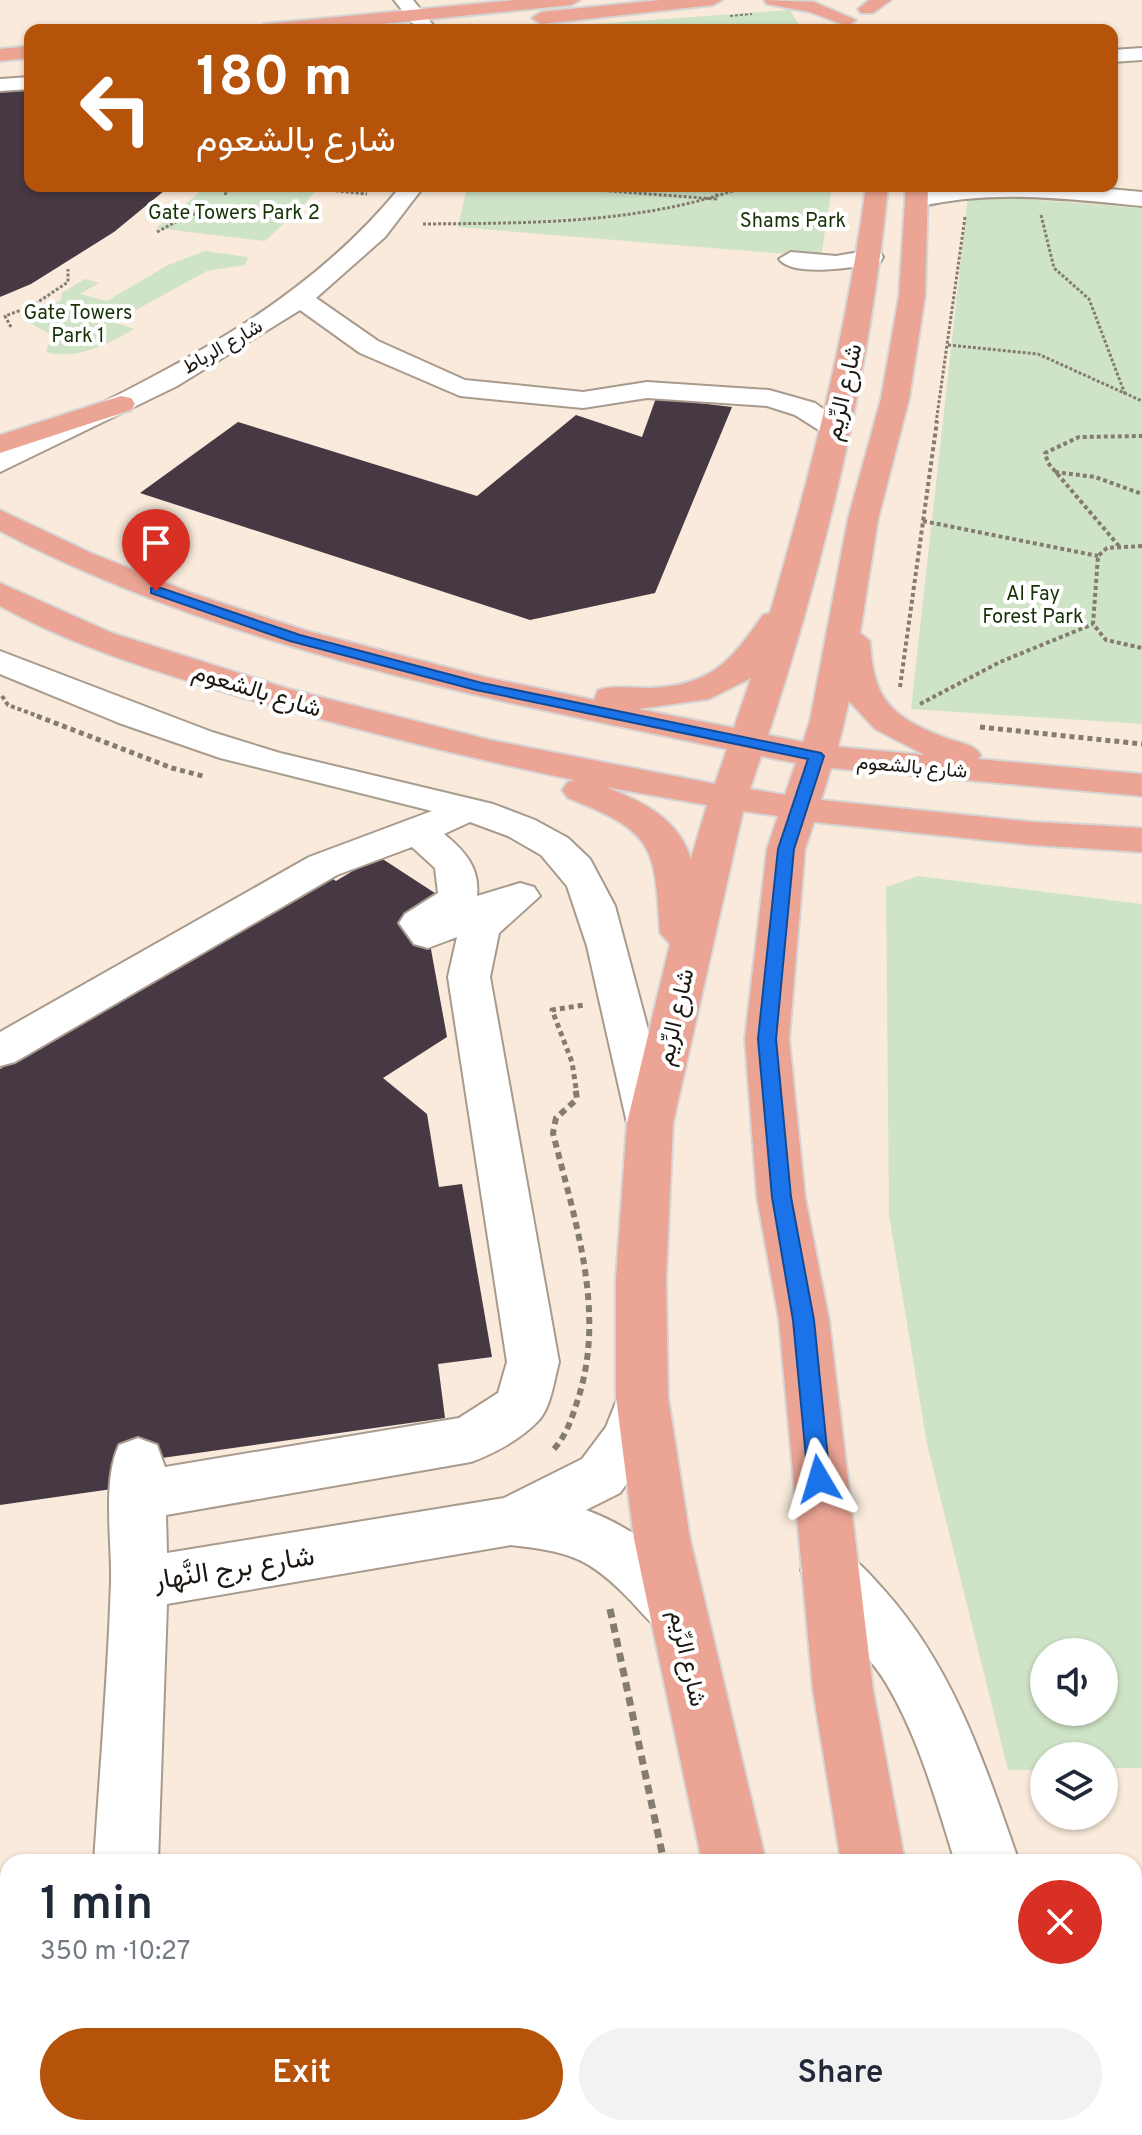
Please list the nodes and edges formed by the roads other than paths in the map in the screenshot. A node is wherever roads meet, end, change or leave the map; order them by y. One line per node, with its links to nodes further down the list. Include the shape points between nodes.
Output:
1 (376, 0): 9 (main road, via 362,13)
2 (403, 0): 10 (street)
3 (571, 0): 12 (main road)
4 (590, 0): 11 (main road)
5 (713, 0): 13 (main road)
6 (773, 0): 14 (main road, via 814,7)
7 (837, 0): 15 (main road)
8 (872, 3): 16 (main road)
9 (323, 24)
10 (423, 24)
11 (429, 24)
12 (430, 24)
13 (436, 24)
14 (846, 24)
15 (848, 24)
16 (875, 24)
17 (24, 53): 19 (main road)
18 (1142, 54): 20 (street)
19 (0, 55)
20 (1118, 56)
21 (1142, 65): 22 (street)
22 (1118, 67)
23 (24, 70): 24 (main road)
24 (0, 72)
25 (24, 83): 26 (street)
26 (0, 85)
27 (1118, 185): 28 (street)
28 (1142, 187)
29 (408, 192): 41 (street, شارع الرباط, via 376,235)
30 (876, 192): 40 (main road, شارع الرِّيم)
31 (1001, 192): 34 (street)
32 (1061, 192): 34 (street); 35 (street); 37 (street)
33 (917, 193): 50 (main road, شارع الرِّيم, via 912,296 895,399 863,519)
34 (1033, 195): 36 (street); 37 (street)
35 (1142, 199)
36 (976, 204)
37 (1085, 214): 38 (street)
38 (1142, 219)
39 (794, 266): 40 (street)
40 (868, 270): 43 (main road, شارع الرِّيم)
41 (301, 299): 42 (street, شارع الرباط); 43 (street, via 369,347 460,388 583,400 647,390 769,398 805,409)
42 (121, 404): 44 (main road); 45 (street, شارع الرباط)
43 (835, 428): 48 (main road, شارع الرِّيم)
44 (0, 444)
45 (0, 463)
46 (0, 519): 51 (main road, شارع بالشعوم, via 80,560)
47 (0, 540): 51 (main road, via 164,615)
48 (793, 597): 54 (main road, via 745,666 698,691 639,700); 57 (main road, شارع الرِّيم)
49 (9, 600): 56 (main road, شارع بالشعوم, via 205,675)
50 (851, 603): 58 (main road, شارع الرِّيم); 59 (main road, via 855,681 866,700 910,737)
51 (295, 638): 54 (main road, شارع بالشعوم)
52 (0, 661): 53 (street)
53 (44, 680): 55 (street); 62 (street, via 267,761)
54 (481, 687): 57 (main road, شارع بالشعوم)
55 (0, 689)
56 (439, 740): 61 (main road, شارع بالشعوم, via 602,777); 68 (main road, via 635,811 660,832 676,865)
57 (748, 743): 58 (main road, شارع بالشعوم); 61 (main road, شارع الرِّيم)
58 (816, 756): 59 (main road, شارع بالشعوم); 63 (main road, شارع الرِّيم)
59 (1046, 778): 60 (main road, شارع بالشعوم)
60 (1142, 785)
61 (728, 796): 63 (main road, شارع بالشعوم); 68 (main road, شارع الرِّيم)
62 (464, 810): 64 (street); 66 (street, via 508,821 556,847 575,865)
63 (800, 810): 65 (main road, شارع بالشعوم); 73 (main road, شارع الرِّيم, via 786,849 767,1039 781,1197 804,1320)
64 (418, 832): 67 (street, via 453,861 461,877 457,899 423,930); 69 (street, via 323,866)
65 (1141, 841)
66 (590, 893): 67 (street, via 560,890); 70 (street)
67 (520, 896): 74 (street, via 486,918 472,946 469,977 533,1362 520,1406 471,1439 137,1479)
68 (683, 982): 70 (main road, شارع الرِّيم)
69 (0, 1051)
70 (650, 1123): 71 (main road, شارع الرِّيم, via 641,1279)
71 (642, 1397): 72 (street, شارع برج النَّهار, via 629,1437 601,1476); 75 (main road, شارع الرِّيم)
72 (511, 1521): 74 (street, شارع برج النَّهار); 75 (street, شارع برج النَّهار, via 569,1528 611,1549 647,1576)
73 (829, 1570): 78 (main road, شارع الرِّيم); 79 (street, via 905,1661 926,1698)
74 (139, 1583): 76 (street, شارع برج النَّهار)
75 (678, 1613): 77 (main road, شارع الرِّيم)
76 (126, 1854)
77 (732, 1854)
78 (872, 1854)
79 (984, 1854)

